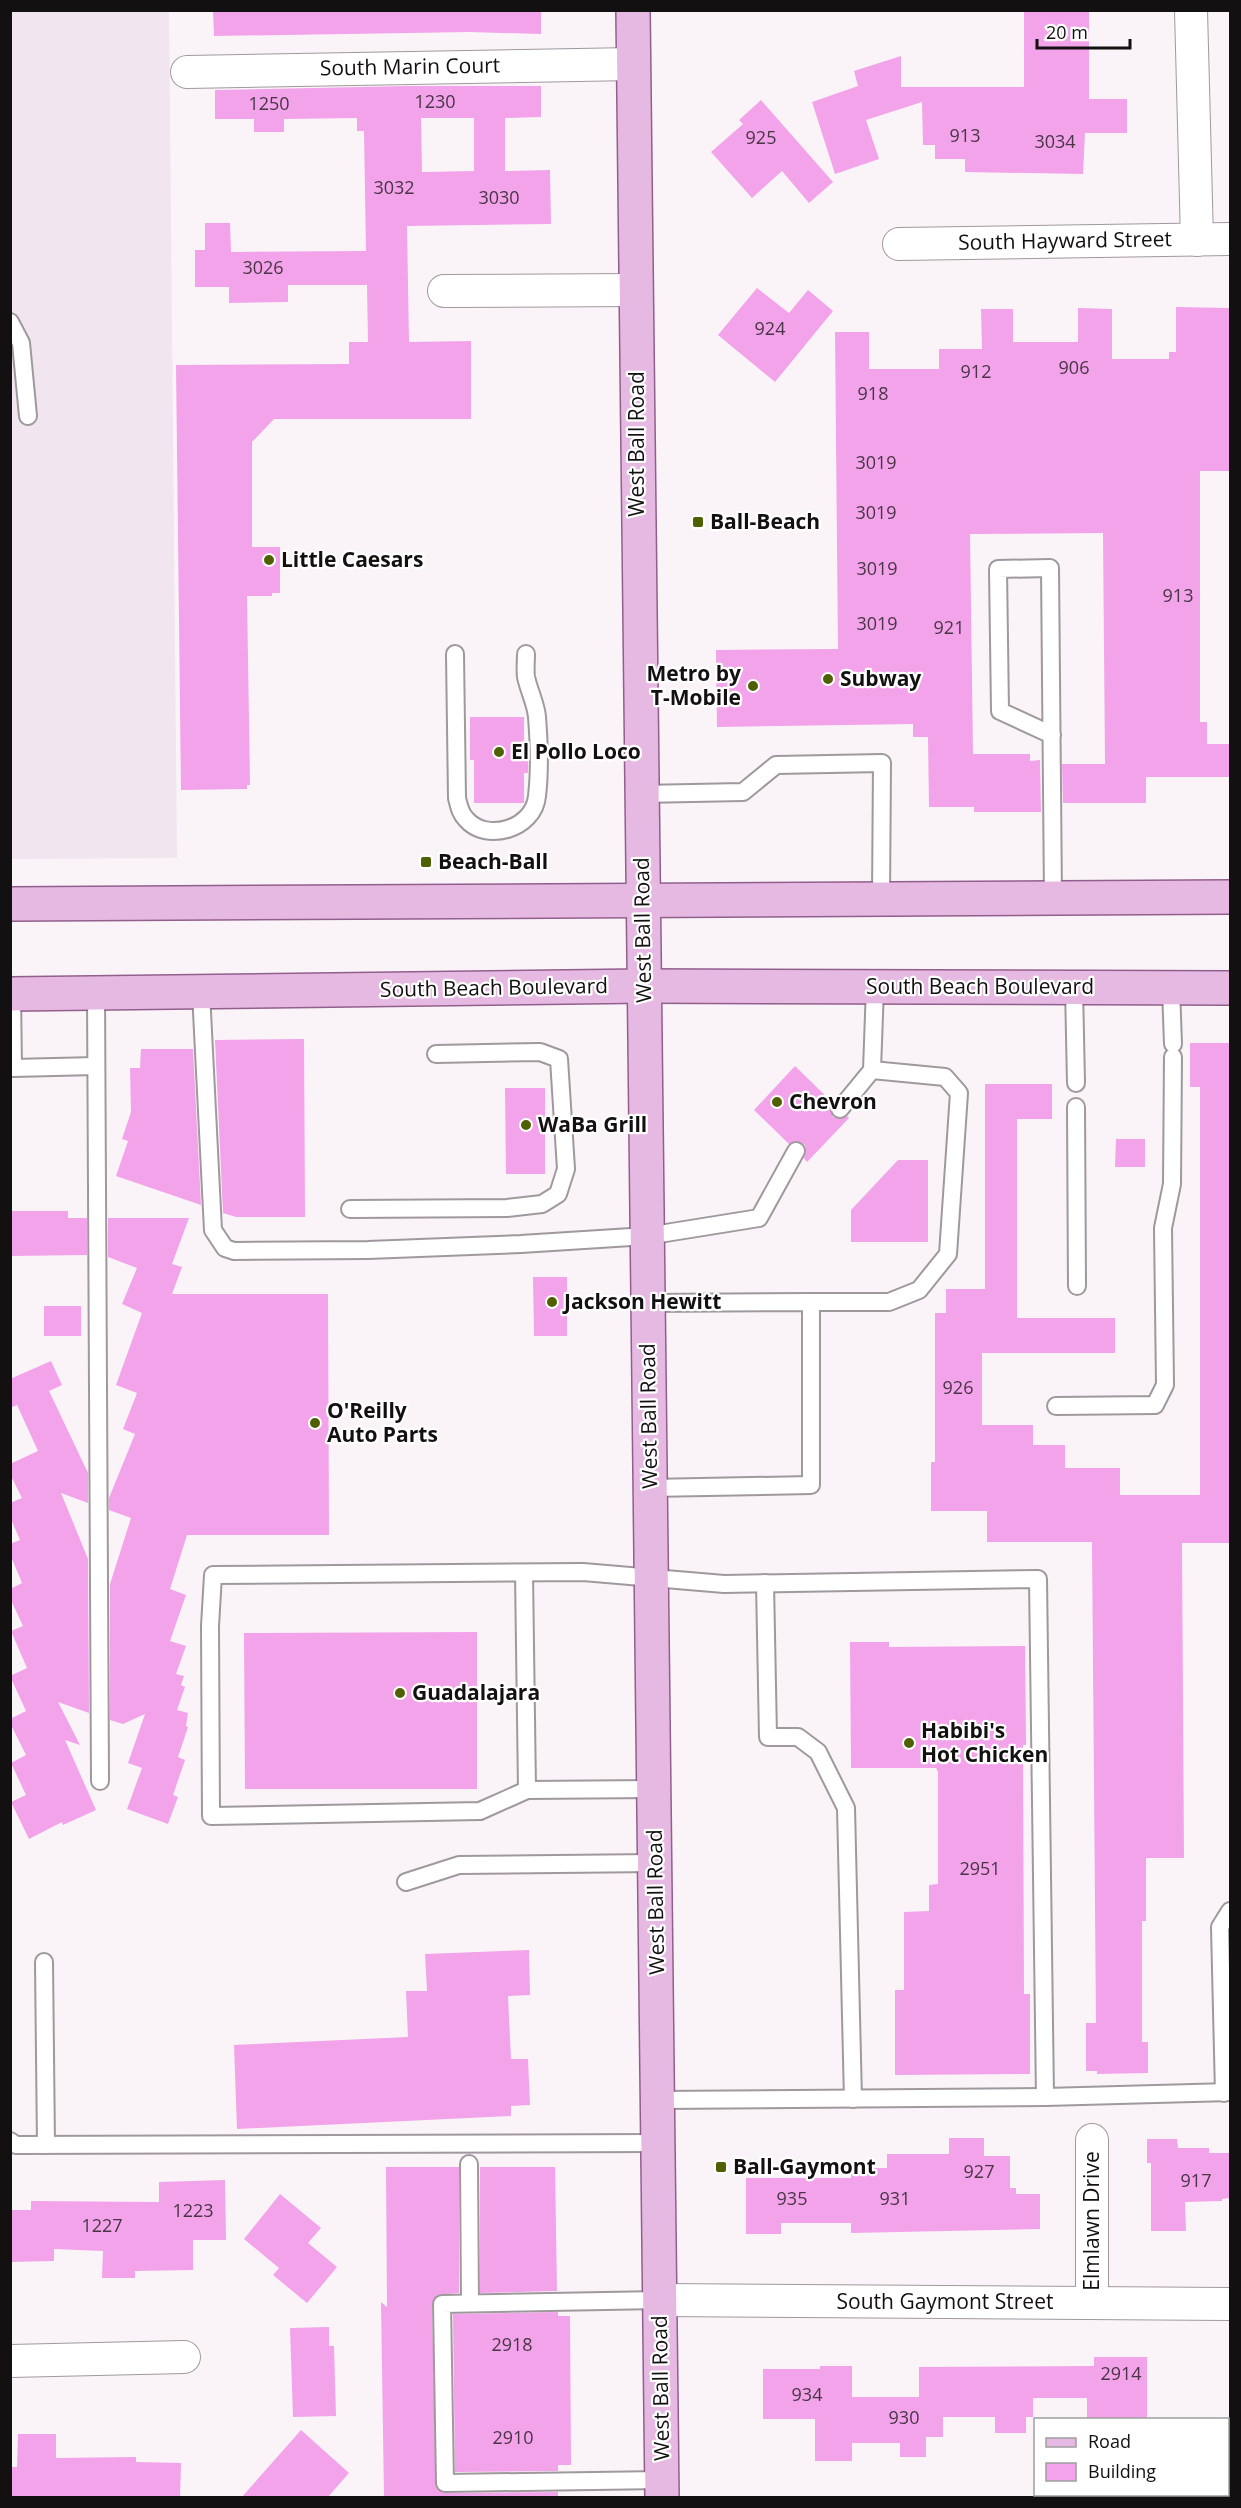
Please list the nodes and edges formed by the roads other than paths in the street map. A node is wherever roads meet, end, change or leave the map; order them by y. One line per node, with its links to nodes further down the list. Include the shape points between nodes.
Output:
1 (633, 10): 3 (main road, West Ball Road)
2 (1191, 10): 6 (street)
3 (633, 64): 4 (street, South Marin Court); 8 (main road, West Ball Road)
4 (187, 72)
5 (1230, 239): 6 (street, South Hayward Street)
6 (1197, 240): 7 (street, South Hayward Street)
7 (899, 243)
8 (635, 290): 9 (street); 15 (main road, West Ball Road)
9 (444, 291)
10 (10, 322): 11 (lane, via 21,343)
11 (28, 416)
12 (455, 654): 13 (lane, via 457,798 467,821 478,828 493,830 523,824 537,798 537,716 526,676)
13 (526, 654)
14 (1052, 735): 14 (lane, via 1050,568 998,569 1000,711); 16 (lane)
15 (641, 794): 18 (lane, via 743,792 776,765 882,763); 19 (main road, West Ball Road)
16 (1053, 897): 17 (main road); 18 (main road)
17 (1230, 897)
18 (881, 898): 19 (main road)
19 (643, 899): 20 (main road); 21 (main road, West Ball Road)
20 (10, 904)
21 (644, 986): 22 (main road, South Beach Boulevard); 26 (main road, South Beach Boulevard); 37 (main road, West Ball Road)
22 (875, 987): 23 (main road, South Beach Boulevard); 31 (lane)
23 (1074, 988): 24 (main road, South Beach Boulevard); 32 (lane)
24 (1171, 988): 25 (main road, South Beach Boulevard); 41 (lane, via 1172,1184 1163,1228 1165,1385 1155,1405)
25 (1230, 988)
26 (201, 992): 27 (main road, South Beach Boulevard); 37 (lane, via 213,1230 225,1248 368,1250)
27 (96, 993): 28 (main road, South Beach Boulevard); 30 (lane)
28 (11, 994): 30 (lane, via 13,1068)
29 (436, 1054): 36 (lane, via 540,1052 559,1059 566,1169 558,1194 542,1204 507,1208)
30 (96, 1066): 46 (lane)
31 (872, 1070): 34 (lane); 39 (lane, via 945,1077 959,1093 948,1254 919,1290 889,1302)
32 (1076, 1083)
33 (1076, 1107): 38 (lane)
34 (840, 1109)
35 (796, 1151): 37 (lane, via 759,1218)
36 (350, 1209)
37 (647, 1236): 40 (main road, West Ball Road)
38 (1077, 1286)
39 (811, 1302): 40 (lane); 42 (lane, via 811,1485)
40 (648, 1303): 42 (main road, West Ball Road)
41 (1056, 1406)
42 (650, 1488): 44 (main road, West Ball Road)
43 (524, 1572): 44 (lane); 48 (lane); 48 (lane, via 213,1575 211,1815 480,1811)
44 (651, 1577): 45 (lane, via 724,1584); 47 (main road, West Ball Road)
45 (765, 1583): 54 (lane, via 1038,1578); 55 (lane, via 768,1737 798,1737 818,1752 846,1808)
46 (100, 1781)
47 (654, 1789): 48 (lane); 49 (main road, West Ball Road)
48 (527, 1790)
49 (655, 1863): 50 (lane, via 459,1865); 56 (main road, West Ball Road)
50 (406, 1882)
51 (1230, 1911): 53 (lane, via 1220,1927)
52 (44, 1962): 60 (lane)
53 (1227, 2092): 54 (lane)
54 (1045, 2097): 55 (lane)
55 (853, 2099): 56 (lane)
56 (658, 2100): 59 (main road, West Ball Road)
57 (1092, 2140): 64 (street, Elmlawn Drive)
58 (10, 2141): 60 (lane, via 16,2145)
59 (658, 2143): 60 (lane); 62 (main road, West Ball Road)
60 (46, 2145)
61 (469, 2164): 63 (lane)
62 (660, 2300): 63 (lane); 64 (street, South Gaymont Street); 68 (main road, West Ball Road)
63 (470, 2303): 69 (lane, via 442,2304 445,2483)
64 (1092, 2303): 65 (street, South Gaymont Street)
65 (1230, 2304)
66 (184, 2357): 67 (street)
67 (10, 2361)
68 (662, 2489): 69 (lane)
69 (471, 2490)

